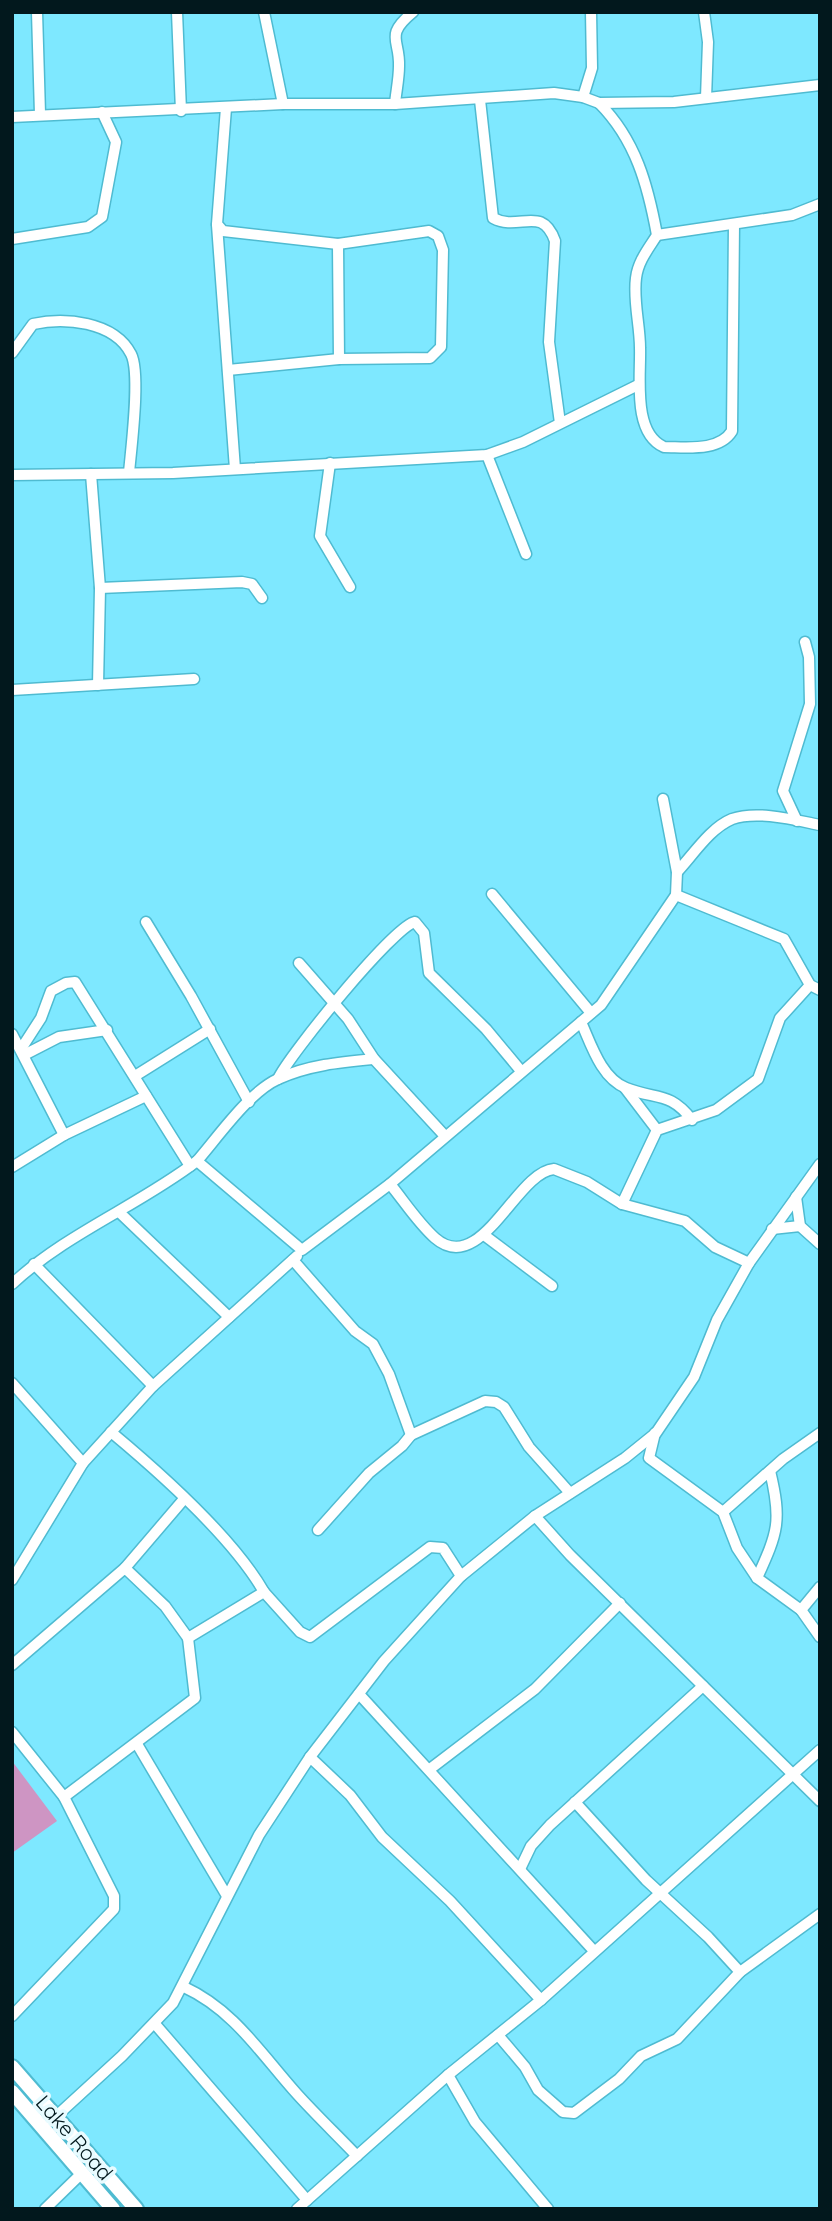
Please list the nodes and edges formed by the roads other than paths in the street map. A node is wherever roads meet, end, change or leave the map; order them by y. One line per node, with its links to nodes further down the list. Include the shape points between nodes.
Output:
1 (37, 12): 19 (street)
2 (177, 12): 17 (street)
3 (264, 12): 14 (street)
4 (399, 12): 8 (street)
5 (413, 12): 8 (street)
6 (591, 12): 10 (street, via 592,68)
7 (704, 12): 11 (street)
8 (398, 28): 15 (street)
9 (820, 85): 11 (street)
10 (583, 97): 12 (street, via 554,93); 13 (street)
11 (706, 98): 13 (street)
12 (480, 100): 15 (street); 31 (street, via 493,218 501,222 542,221 550,226 555,241 548,342)
13 (599, 103): 24 (street, via 637,156)
14 (283, 104): 15 (street); 16 (street)
15 (395, 104)
16 (226, 108): 17 (street); 22 (street)
17 (181, 111): 18 (street)
18 (102, 113): 19 (street); 25 (street, via 116,142 102,216 88,227)
19 (40, 114): 20 (street)
20 (12, 117)
21 (820, 204): 23 (street, via 792,215)
22 (217, 224): 26 (street, via 223,231 238,234); 29 (street)
23 (734, 224): 24 (street); 30 (street, via 732,431 716,445 659,444 647,430)
24 (657, 235): 30 (street, via 636,278)
25 (12, 239)
26 (338, 244): 28 (street); 28 (street, via 429,231 438,236 443,250 441,347 437,354 430,358)
27 (12, 353): 35 (street, via 33,324 54,319 112,334 131,354 135,380)
28 (339, 359): 29 (street)
29 (228, 370): 34 (street)
30 (638, 385): 31 (street)
31 (560, 424): 32 (street)
32 (487, 455): 33 (street); 38 (street)
33 (330, 463): 34 (street); 39 (street, via 320,536)
34 (235, 469): 35 (street)
35 (129, 473): 36 (street)
36 (91, 474): 37 (street); 40 (street)
37 (12, 475)
38 (526, 554)
39 (351, 587)
40 (100, 588): 41 (street, via 242,582 252,584); 44 (street)
41 (262, 597)
42 (805, 642): 47 (street, via 810,704 783,791)
43 (194, 679): 44 (street)
44 (98, 685): 45 (street)
45 (12, 690)
46 (663, 799): 49 (street)
47 (797, 821): 48 (street); 49 (street, via 732,819 707,838)
48 (820, 825)
49 (677, 872): 51 (street)
50 (492, 894): 57 (street)
51 (676, 895): 54 (street, via 784,940); 57 (street)
52 (146, 922): 59 (street)
53 (299, 963): 56 (street)
54 (810, 985): 55 (street); 70 (street, via 780,1018 758,1079 725,1104)
55 (820, 990)
56 (335, 1004): 63 (street); 64 (street, via 393,937 415,922 424,933 429,973); 66 (street, via 294,1052)
57 (592, 1013): 58 (street)
58 (580, 1022): 64 (street); 67 (street, via 601,1065)
59 (210, 1029): 65 (street); 69 (street)
60 (107, 1030): 62 (street, via 59,1037); 62 (street, via 73,981 51,991); 65 (street)
61 (12, 1034): 62 (street)
62 (23, 1052): 72 (street)
63 (374, 1059): 66 (street, via 327,1063); 73 (street)
64 (521, 1071): 73 (street)
65 (135, 1076): 68 (street)
66 (278, 1079): 69 (street)
67 (625, 1088): 70 (street, via 672,1100); 71 (street)
68 (146, 1096): 72 (street); 74 (street)
69 (249, 1102): 74 (street)
70 (692, 1120): 71 (street)
71 (657, 1130): 79 (street)
72 (64, 1135): 76 (street)
73 (444, 1135): 77 (street)
74 (194, 1163): 80 (street); 85 (street)
75 (820, 1164): 78 (street)
76 (12, 1167)
77 (390, 1184): 83 (street, via 445,1244 470,1243); 85 (street)
78 (796, 1197): 81 (street); 82 (street)
79 (622, 1204): 83 (street, via 587,1182 547,1170); 88 (street, via 685,1221 709,1243)
80 (119, 1212): 87 (street); 91 (street)
81 (800, 1226): 82 (street); 84 (street)
82 (772, 1228): 88 (street)
83 (484, 1235): 90 (street)
84 (820, 1244)
85 (302, 1250): 86 (street)
86 (293, 1260): 91 (street); 97 (street, via 355,1331 373,1344)
87 (34, 1264): 89 (street); 93 (street)
88 (749, 1264): 95 (street, via 717,1320 694,1377)
89 (12, 1284)
90 (552, 1286)
91 (229, 1317): 93 (street)
92 (12, 1383): 100 (street)
93 (153, 1386): 94 (street)
94 (111, 1432): 100 (street); 103 (street)
95 (656, 1433): 98 (street); 99 (street)
96 (820, 1433): 101 (street)
97 (411, 1435): 102 (street, via 474,1404 496,1402); 106 (street, via 356,1486)
98 (625, 1458): 99 (street); 102 (street)
99 (649, 1458): 104 (street)
100 (83, 1463): 110 (street)
101 (770, 1471): 104 (street); 109 (street, via 778,1522)
102 (570, 1493): 105 (street)
103 (184, 1499): 107 (street); 112 (street, via 252,1572)
104 (723, 1512): 109 (street, via 737,1548)
105 (535, 1516): 108 (street); 113 (street)
106 (318, 1530)
107 (125, 1568): 115 (street, via 165,1606); 117 (street)
108 (461, 1576): 112 (street, via 443,1548 430,1547 310,1637); 119 (street)
109 (757, 1578): 114 (street)
110 (12, 1580)
111 (820, 1587): 114 (street)
112 (264, 1592): 115 (street)
113 (620, 1603): 118 (street); 124 (street, via 535,1689)
114 (801, 1610): 116 (street)
115 (188, 1637): 121 (street, via 195,1698)
116 (820, 1637)
117 (12, 1665)
118 (703, 1686): 125 (street); 128 (street)
119 (359, 1694): 123 (street); 124 (street)
120 (12, 1732): 126 (street)
121 (137, 1744): 126 (street); 131 (street)
122 (820, 1750): 125 (street)
123 (310, 1757): 131 (street, via 243,1860); 136 (street)
124 (430, 1769): 129 (street)
125 (791, 1775): 127 (street); 130 (street)
126 (64, 1797): 137 (street, via 114,1896 114,1909)
127 (820, 1801)
128 (575, 1802): 129 (street, via 531,1846); 130 (street)
129 (520, 1869): 133 (street)
130 (657, 1892): 133 (street); 134 (street)
131 (227, 1896): 135 (street)
132 (820, 1914): 134 (street)
133 (594, 1951): 136 (street)
134 (740, 1972): 139 (street, via 677,2039 641,2056 574,2113 563,2112 538,2090)
135 (184, 1987): 138 (street); 145 (street, via 225,2012)
136 (541, 2000): 139 (street)
137 (12, 2016)
138 (155, 2024): 143 (street); 147 (street)
139 (498, 2035): 141 (street)
140 (12, 2067): 143 (main road, Lake Road)
141 (448, 2075): 145 (street); 152 (street, via 475,2122)
142 (12, 2092): 144 (main road, Lake Road)
143 (55, 2116): 144 (street); 150 (main road, Lake Road)
144 (44, 2128): 146 (main road, Lake Road)
145 (357, 2156): 147 (street)
146 (82, 2172): 148 (street); 149 (main road, Lake Road)
147 (307, 2200): 151 (street)
148 (45, 2209)
149 (113, 2209)
150 (136, 2209)
151 (298, 2209)
152 (548, 2209)

